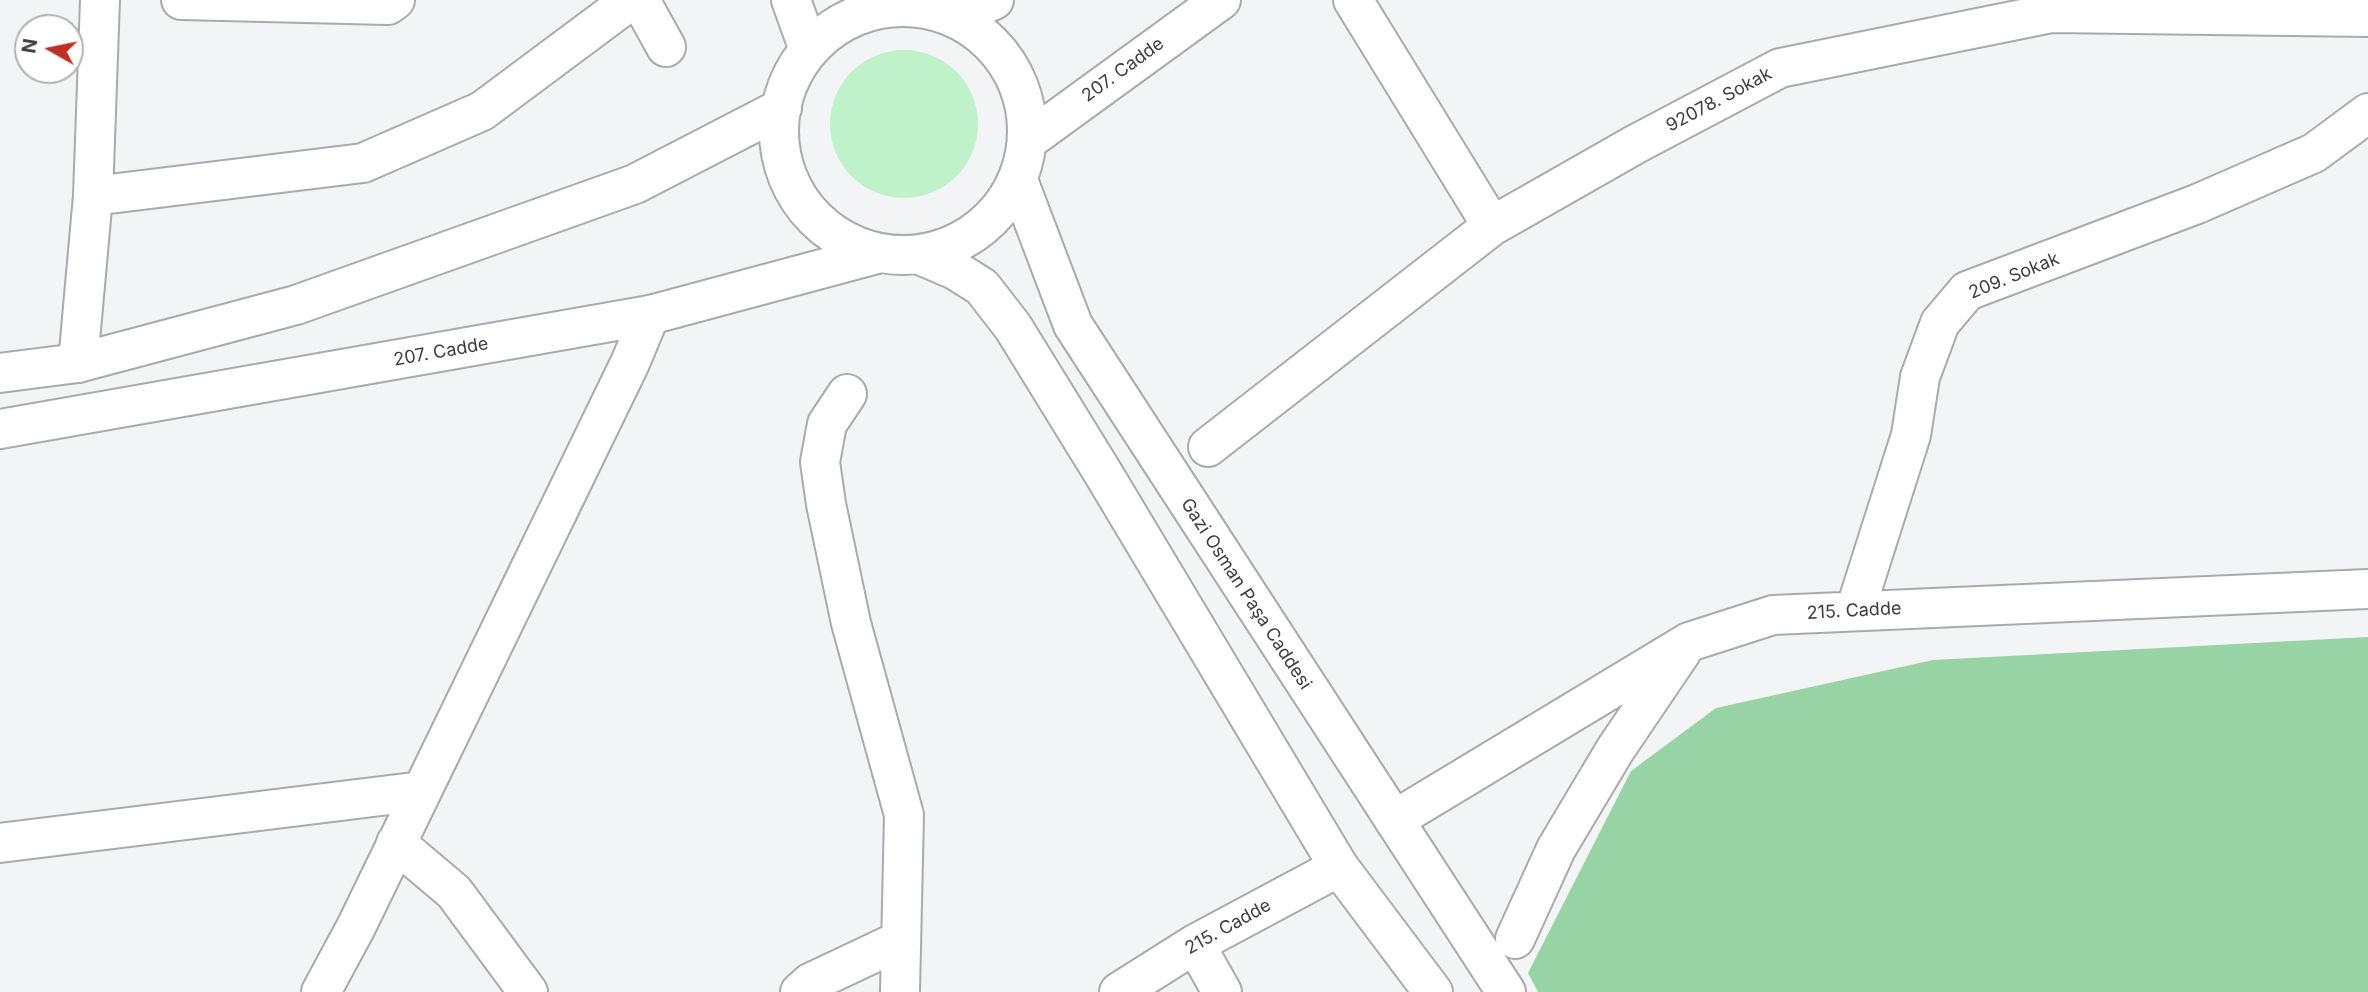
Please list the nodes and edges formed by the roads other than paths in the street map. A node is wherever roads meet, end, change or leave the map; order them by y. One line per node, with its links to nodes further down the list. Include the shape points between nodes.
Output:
1 (100, 0): 18 (street)
2 (181, 0): 3 (street, via 376,5)
3 (395, 0)
4 (631, 0): 18 (street, via 482,111 363,163)
5 (640, 0): 12 (street)
6 (791, 0): 13 (street)
7 (995, 0): 10 (street)
8 (1221, 0): 16 (street, 207. Cadde)
9 (1353, 0): 19 (street)
10 (932, 8): 13 (street, via 882,8 841,22); 16 (street, via 990,41 1012,70 1025,104)
11 (2368, 17): 19 (street, 92078. Sokak, via 2052,13 1780,68)
12 (666, 47)
13 (809, 50): 14 (street, via 786,87)
14 (782, 108): 20 (street, via 778,129 785,172 805,209 837,238); 23 (street, via 635,184 296,305)
15 (2368, 113): 29 (street, 209. Sokak, via 2314,153 1967,291 1940,323 1920,377 1911,435)
16 (1027, 141): 17 (street)
17 (1018, 180): 21 (street, via 995,216 961,243); 32 (street, Gazi Osman Paşa Caddesi, via 1073,325)
18 (93, 196): 23 (street)
19 (1492, 226): 27 (street, 92078. Sokak)
20 (877, 254): 21 (street); 22 (street, 207. Cadde)
21 (920, 256): 35 (street, via 982,286 1013,327)
22 (650, 315): 26 (street, 207. Cadde); 31 (street)
23 (78, 362): 24 (street)
24 (0, 373)
25 (847, 394): 37 (street, via 827,424 820,462 851,623 904,815)
26 (0, 429)
27 (1208, 447)
28 (2368, 589): 29 (street, 215. Cadde)
29 (1855, 611): 30 (street, 215. Cadde, via 1773,615)
30 (1689, 642): 32 (street, 215. Cadde); 36 (street, via 1615,750 1556,849)
31 (422, 791): 33 (street); 34 (street)
32 (1394, 820): 46 (street, Gazi Osman Paşa Caddesi)
33 (0, 843)
34 (396, 843): 39 (street); 40 (street, via 454,892)
35 (1339, 867): 38 (street, 215. Cadde); 45 (street)
36 (1516, 939)
37 (901, 940): 41 (street); 42 (street)
38 (1195, 944): 43 (street, 215. Cadde); 44 (street)
39 (321, 992)
40 (528, 992)
41 (800, 992)
42 (900, 992)
43 (1119, 992)
44 (1222, 992)
45 (1433, 992)
46 (1506, 992)

